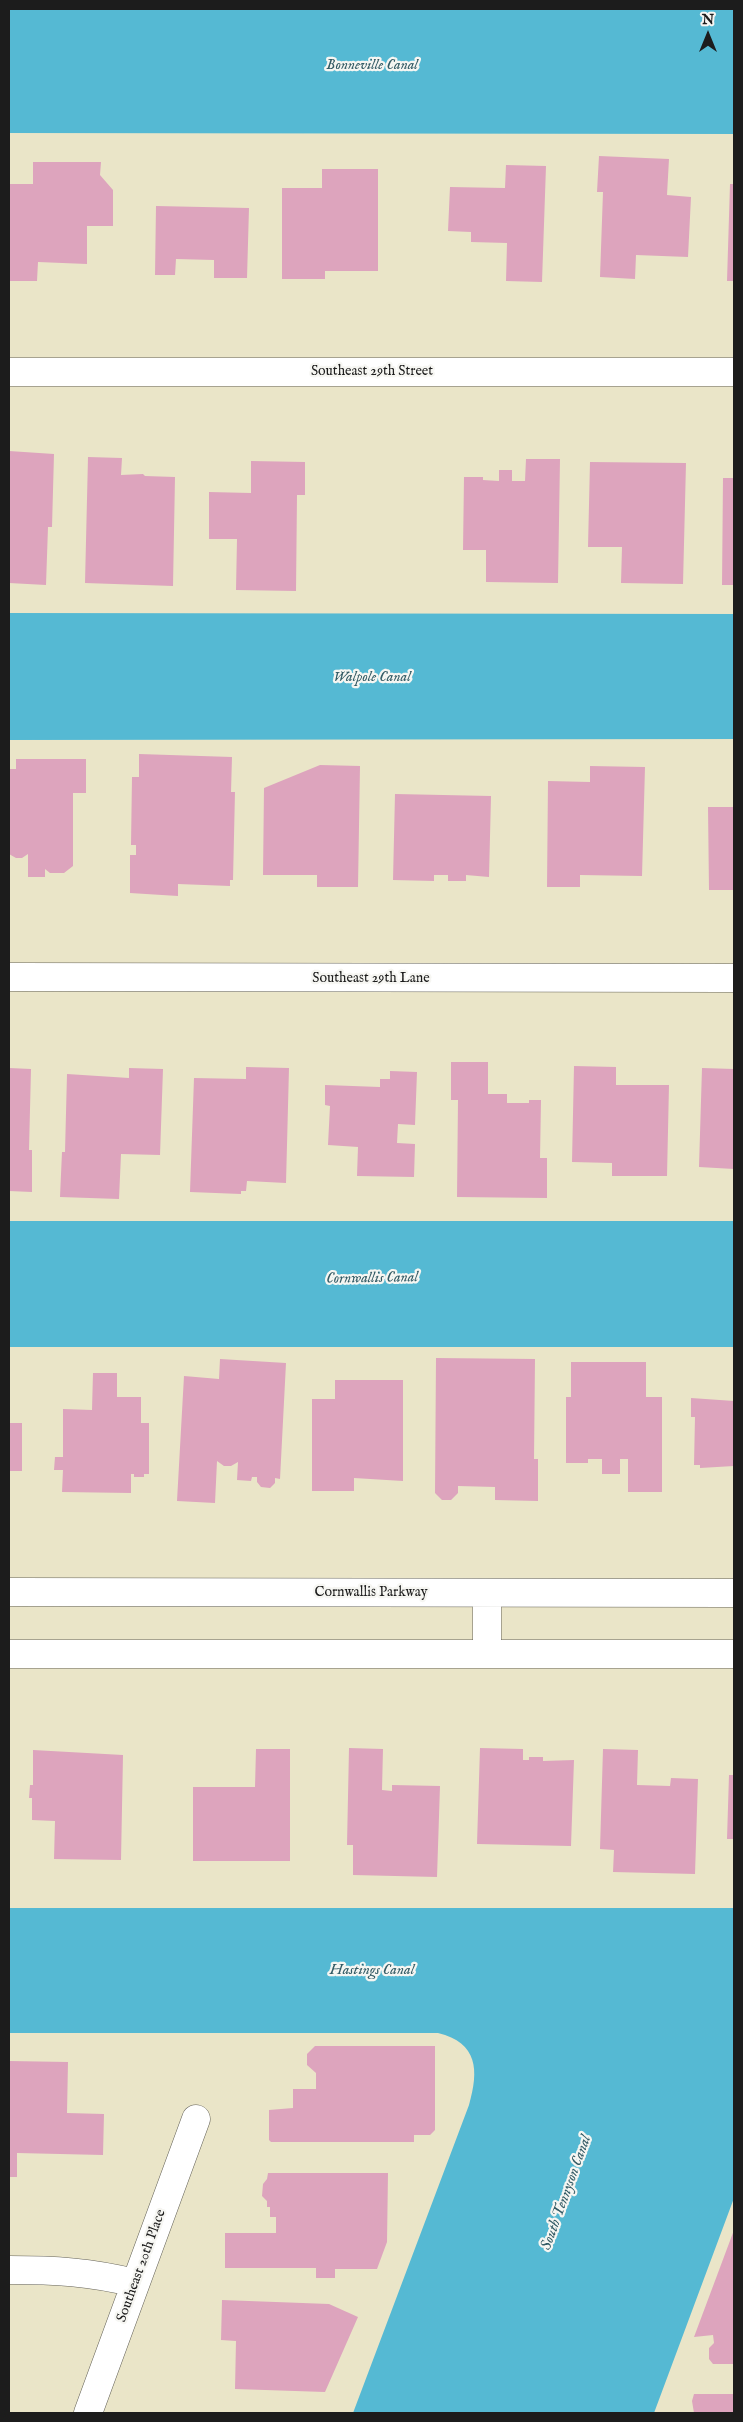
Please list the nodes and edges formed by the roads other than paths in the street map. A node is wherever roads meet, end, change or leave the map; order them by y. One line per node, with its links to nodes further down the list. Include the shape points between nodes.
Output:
1 (9, 372): 2 (street, Southeast 29th Street)
2 (734, 372)
3 (9, 977): 4 (street, Southeast 29th Lane)
4 (734, 978)
5 (9, 1592): 6 (street, Cornwallis Parkway)
6 (486, 1593): 7 (street, Cornwallis Parkway); 9 (street)
7 (734, 1593)
8 (9, 1654): 9 (street)
9 (486, 1654): 10 (street)
10 (734, 1654)
11 (196, 2119): 13 (street, Southeast 20th Place)
12 (9, 2270): 13 (street, via 91,2273)
13 (135, 2283): 14 (street, Southeast 20th Place)
14 (88, 2413)

